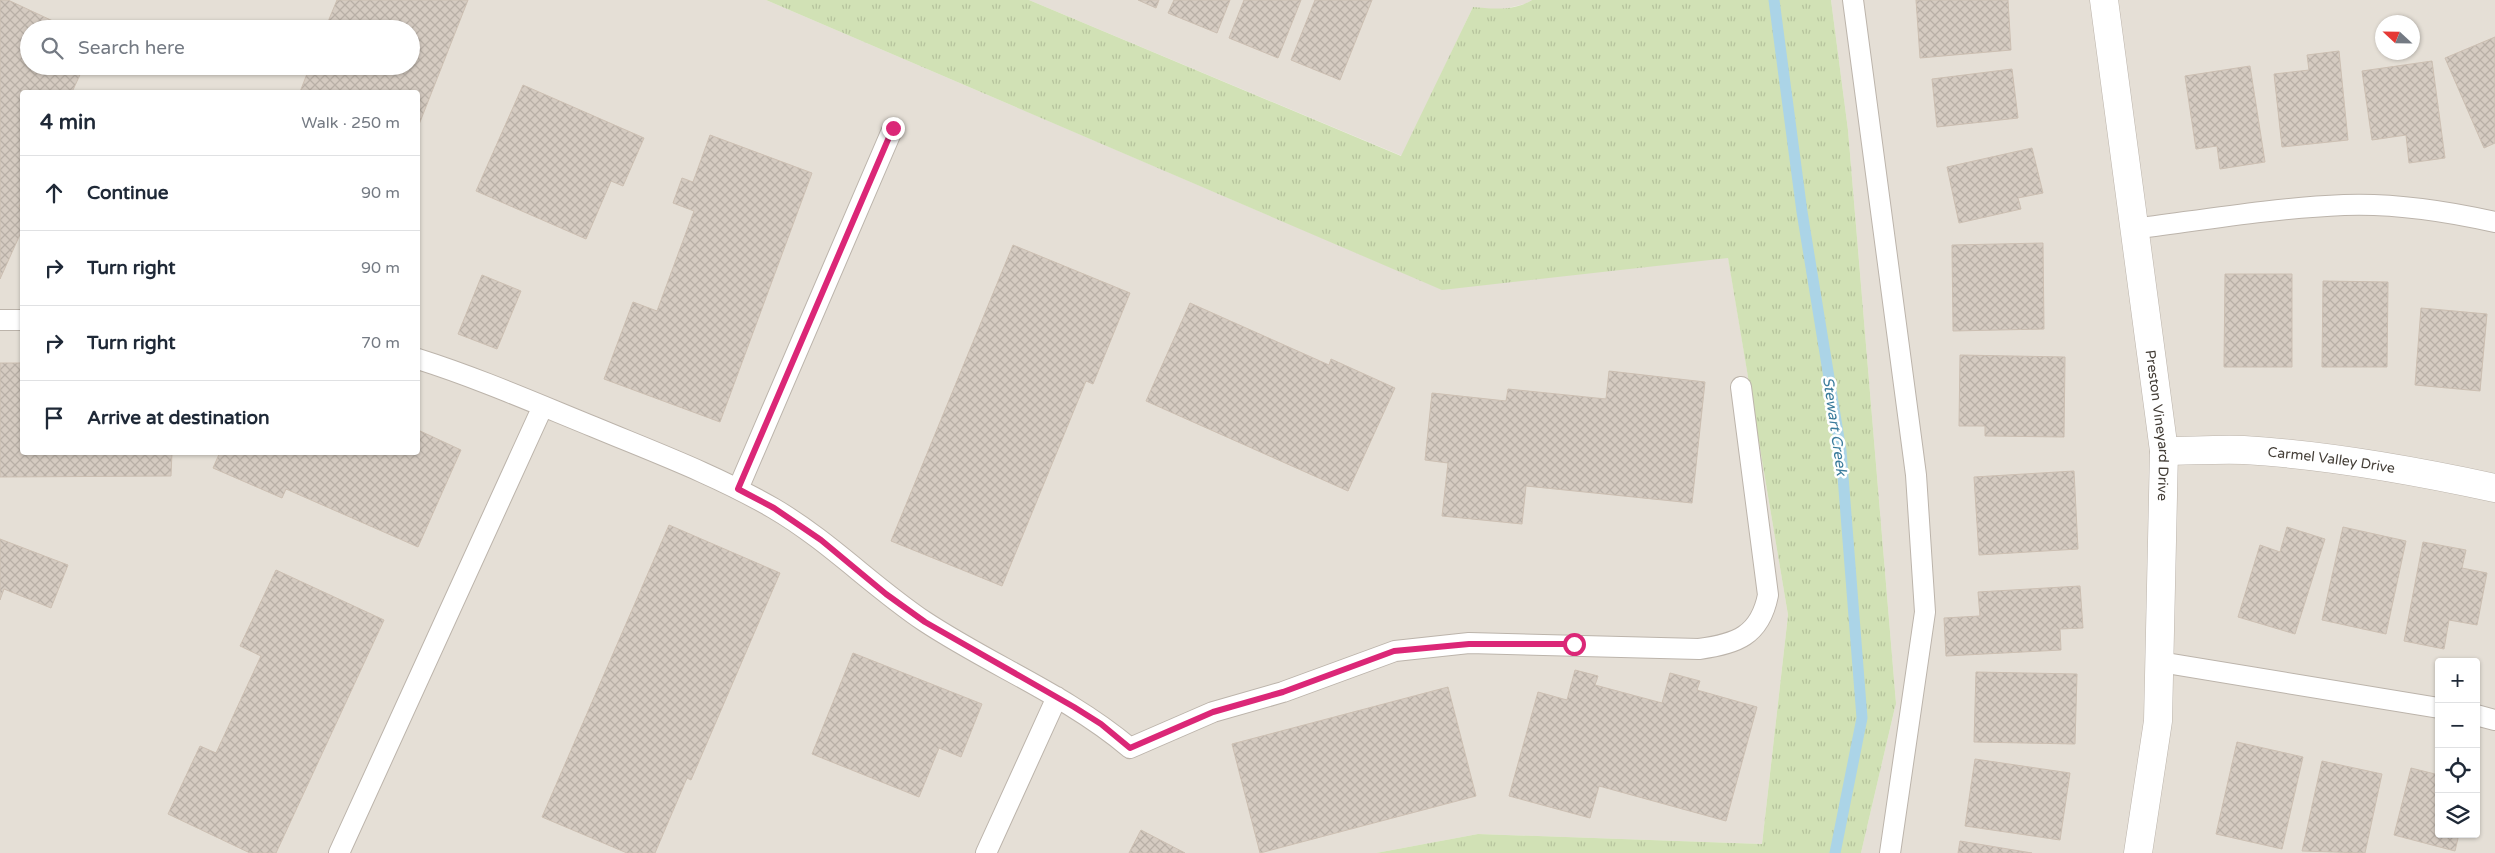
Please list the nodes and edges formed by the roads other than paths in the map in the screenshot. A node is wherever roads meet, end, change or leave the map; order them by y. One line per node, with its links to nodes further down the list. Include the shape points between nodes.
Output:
1 (1853, 0): 21 (lane, via 1916,475 1925,612)
2 (2104, 0): 5 (street, Preston Vineyard Drive)
3 (893, 128): 13 (lane)
4 (2495, 222): 5 (lane, via 2408,208 2346,205)
5 (2133, 229): 11 (street, Preston Vineyard Drive)
6 (0, 320): 7 (lane)
7 (20, 320)
8 (420, 360): 10 (lane, via 464,373)
9 (1741, 387): 15 (lane, via 1768,595 1759,619 1742,638 1727,645 1699,649 1469,644 1394,651 1283,692 1213,712 1130,748 1101,724)
10 (543, 406): 13 (lane); 19 (lane)
11 (2164, 451): 12 (street, Carmel Valley Drive, via 2243,450 2353,461); 14 (street, Preston Vineyard Drive)
12 (2495, 488)
13 (738, 489): 15 (lane, via 774,508 821,540 925,622)
14 (2160, 662): 16 (lane); 22 (street, Preston Vineyard Drive, via 2158,721)
15 (1057, 697): 20 (lane)
16 (2435, 707)
17 (2480, 715): 18 (lane)
18 (2495, 720)
19 (339, 853)
20 (986, 853)
21 (1890, 853)
22 (2138, 853)

